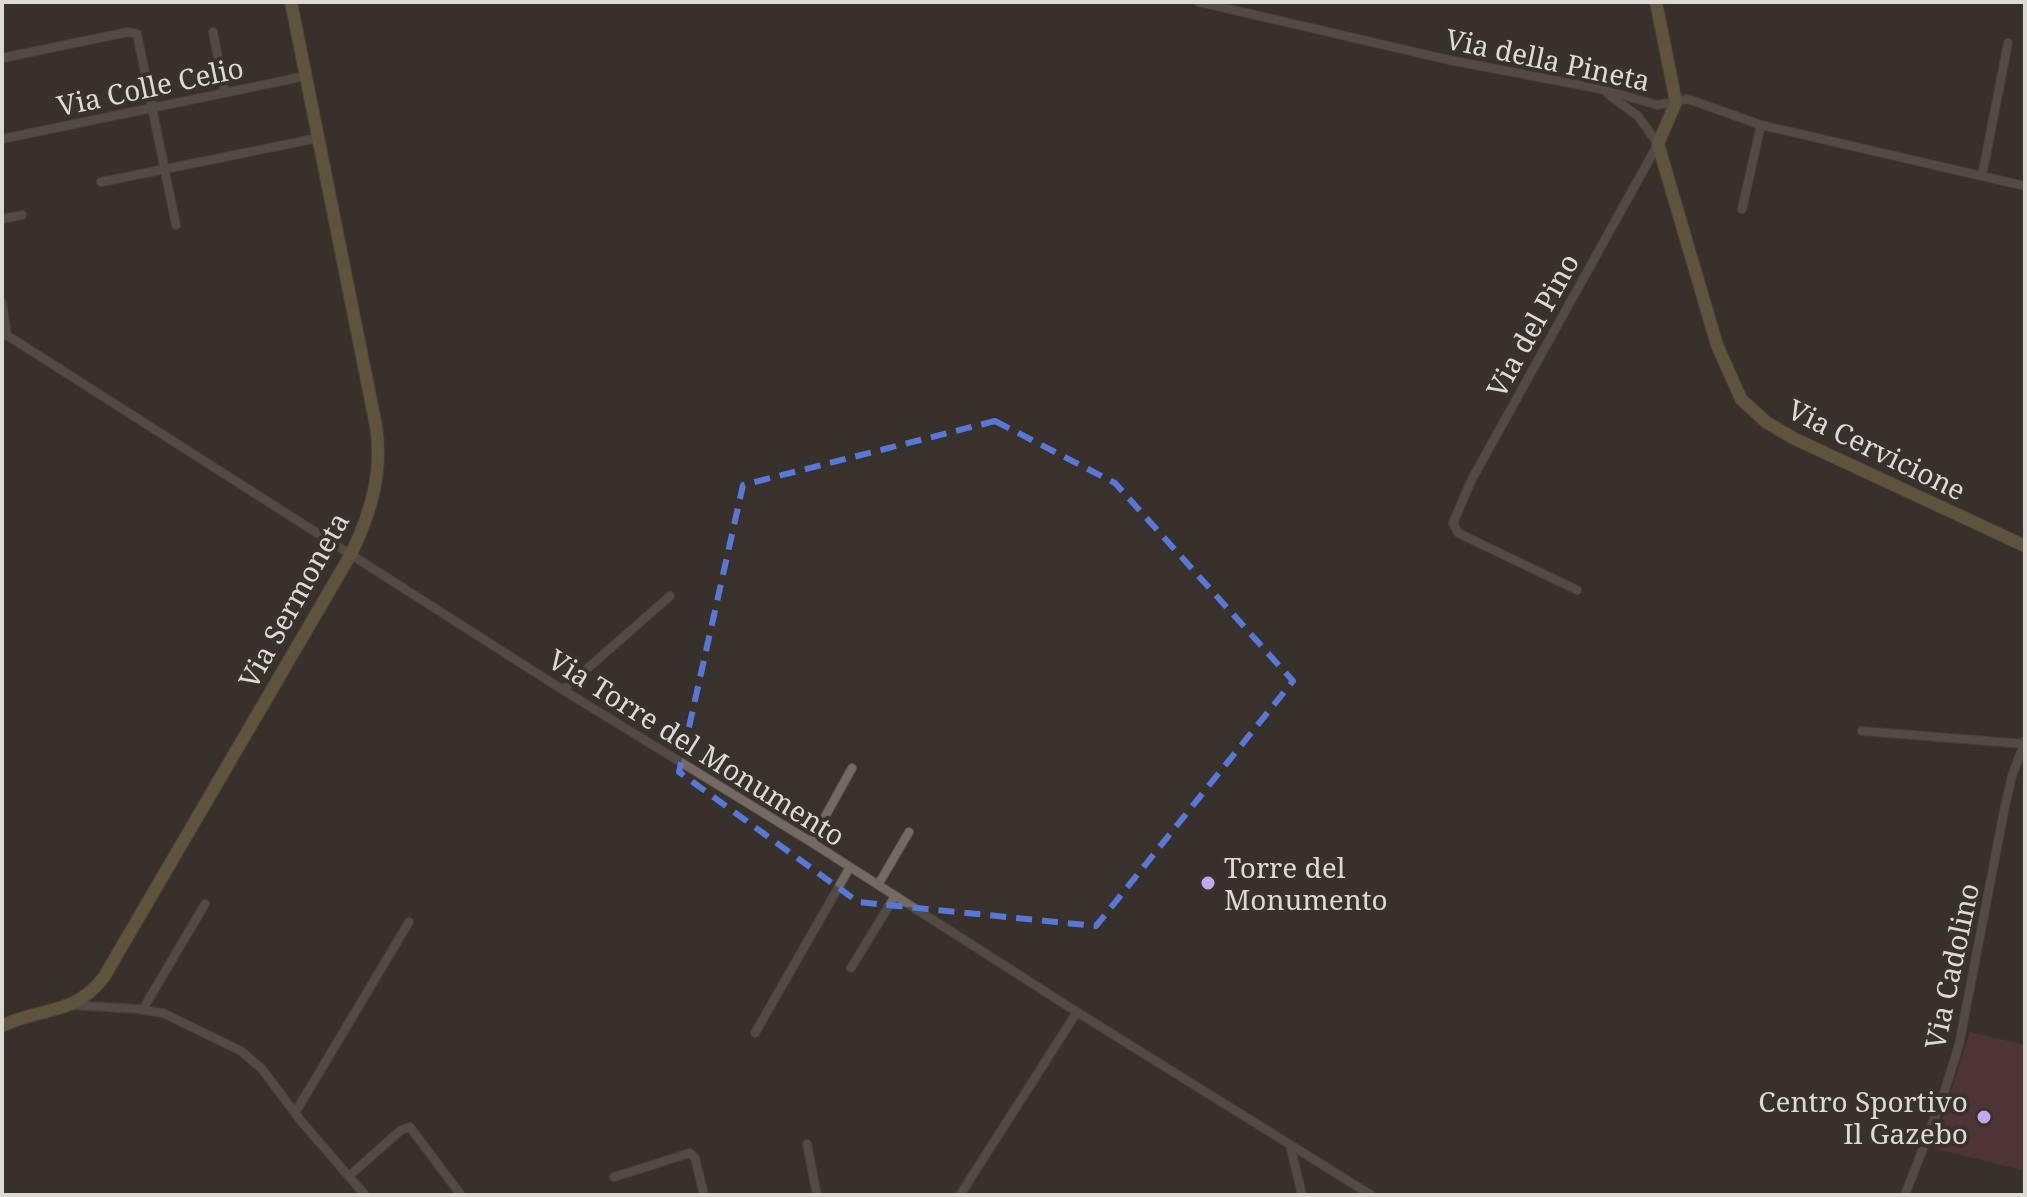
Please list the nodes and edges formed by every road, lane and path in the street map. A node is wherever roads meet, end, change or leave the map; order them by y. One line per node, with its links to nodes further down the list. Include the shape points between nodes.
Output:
1 (291, 2): 7 (street, Via Sermoneta)
2 (1199, 2): 8 (street, Via della Pineta)
3 (1656, 2): 10 (street)
4 (213, 32): 9 (street)
5 (2008, 43): 17 (street)
6 (2, 58): 11 (street, via 133,31 139,38)
7 (306, 76): 9 (street, Via Colle Celio); 13 (street, Via Sermoneta)
8 (1601, 89): 10 (street, Via della Pineta, via 1658,105); 15 (street, Via Cervicione, via 1638,116)
9 (225, 93): 11 (street, Via Colle Celio)
10 (1676, 102): 12 (street, Via della Pineta, via 1688,99); 15 (street)
11 (153, 107): 14 (street, Via Colle Celio); 16 (street)
12 (1761, 125): 17 (street, Via della Pineta); 20 (street)
13 (318, 138): 16 (street); 27 (street, Via Sermoneta, via 379,449 373,498)
14 (2, 139)
15 (1658, 144): 26 (street, Via Cervicione, via 1717,345 1745,404 1793,438); 28 (street, Via del Pino, via 1455,514 1454,530)
16 (165, 169): 18 (street); 23 (street)
17 (1982, 176): 19 (street, Via della Pineta)
18 (101, 182)
19 (2025, 186)
20 (1742, 209)
21 (22, 215): 22 (street)
22 (2, 219)
23 (176, 225)
24 (2, 303): 25 (street)
25 (5, 334): 27 (street, Via Torre del Monumento)
26 (2025, 546)
27 (351, 554): 30 (street, Via Torre del Monumento); 42 (street, Via Sermoneta, via 111,967 94,989)
28 (1577, 590)
29 (670, 596): 30 (street)
30 (563, 690): 35 (street, Via Torre del Monumento)
31 (1862, 731): 32 (street)
32 (2025, 743): 59 (street, Via Cadolino, via 2004,811 1959,1045)
33 (852, 768): 35 (street)
34 (909, 832): 37 (street)
35 (811, 842): 36 (street, Via Torre del Monumento)
36 (850, 867): 37 (street, Via Torre del Monumento); 46 (street)
37 (878, 885): 38 (street, Via Torre del Monumento)
38 (895, 896): 41 (street); 44 (street, Via Torre del Monumento)
39 (205, 904): 43 (street)
40 (409, 922): 47 (street)
41 (851, 968)
42 (70, 1005): 43 (street); 45 (street, Via Sermoneta)
43 (143, 1009): 47 (street, via 172,1016 241,1051 262,1069)
44 (1077, 1012): 49 (street, Via Torre del Monumento); 56 (street)
45 (2, 1026)
46 (755, 1033)
47 (295, 1113): 50 (street)
48 (807, 1144): 55 (street)
49 (1290, 1145): 57 (street); 58 (street, Via Torre del Monumento)
50 (349, 1176): 52 (street); 53 (street, via 410,1127)
51 (614, 1177): 54 (street, via 690,1153)
52 (365, 1195)
53 (461, 1195)
54 (704, 1195)
55 (817, 1195)
56 (960, 1195)
57 (1302, 1195)
58 (1371, 1195)
59 (1905, 1195)

